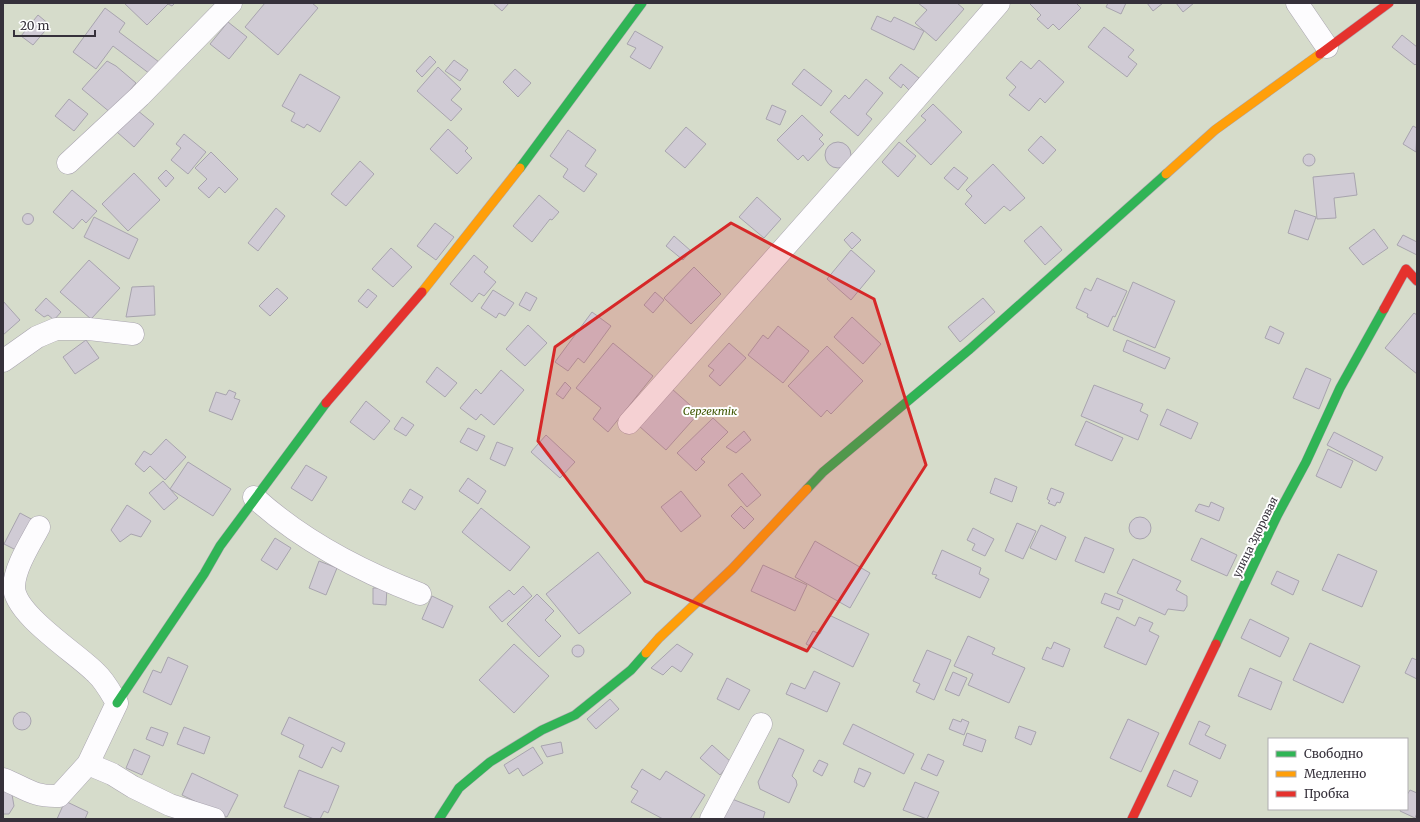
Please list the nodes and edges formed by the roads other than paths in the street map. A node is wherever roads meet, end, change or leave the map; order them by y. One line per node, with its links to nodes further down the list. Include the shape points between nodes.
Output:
1 (231, 3): 7 (street, via 140,96)
2 (642, 3): 12 (street, via 498,198 407,310 317,413)
3 (999, 3): 11 (street)
4 (1297, 3): 6 (street)
5 (1389, 3): 6 (street)
6 (1327, 47): 20 (street, via 1215,130 970,349 823,472 732,569 659,638 631,670 575,715 542,730 490,762 459,788)
7 (68, 163)
8 (1417, 282): 22 (street, улица Здоровая, via 1406,269 1340,388)
9 (133, 334): 10 (street, via 56,328)
10 (3, 361)
11 (629, 423)
12 (254, 497): 14 (street, via 294,528 357,568); 15 (street)
13 (38, 527): 15 (street, via 21,561 14,587 22,607 53,638 97,673)
14 (420, 594)
15 (117, 703): 17 (street)
16 (761, 724): 21 (street)
17 (88, 764): 18 (street, via 59,796 45,797 30,793); 19 (street, via 170,805)
18 (3, 779)
19 (214, 819)
20 (439, 819)
21 (711, 819)
22 (1132, 819)

